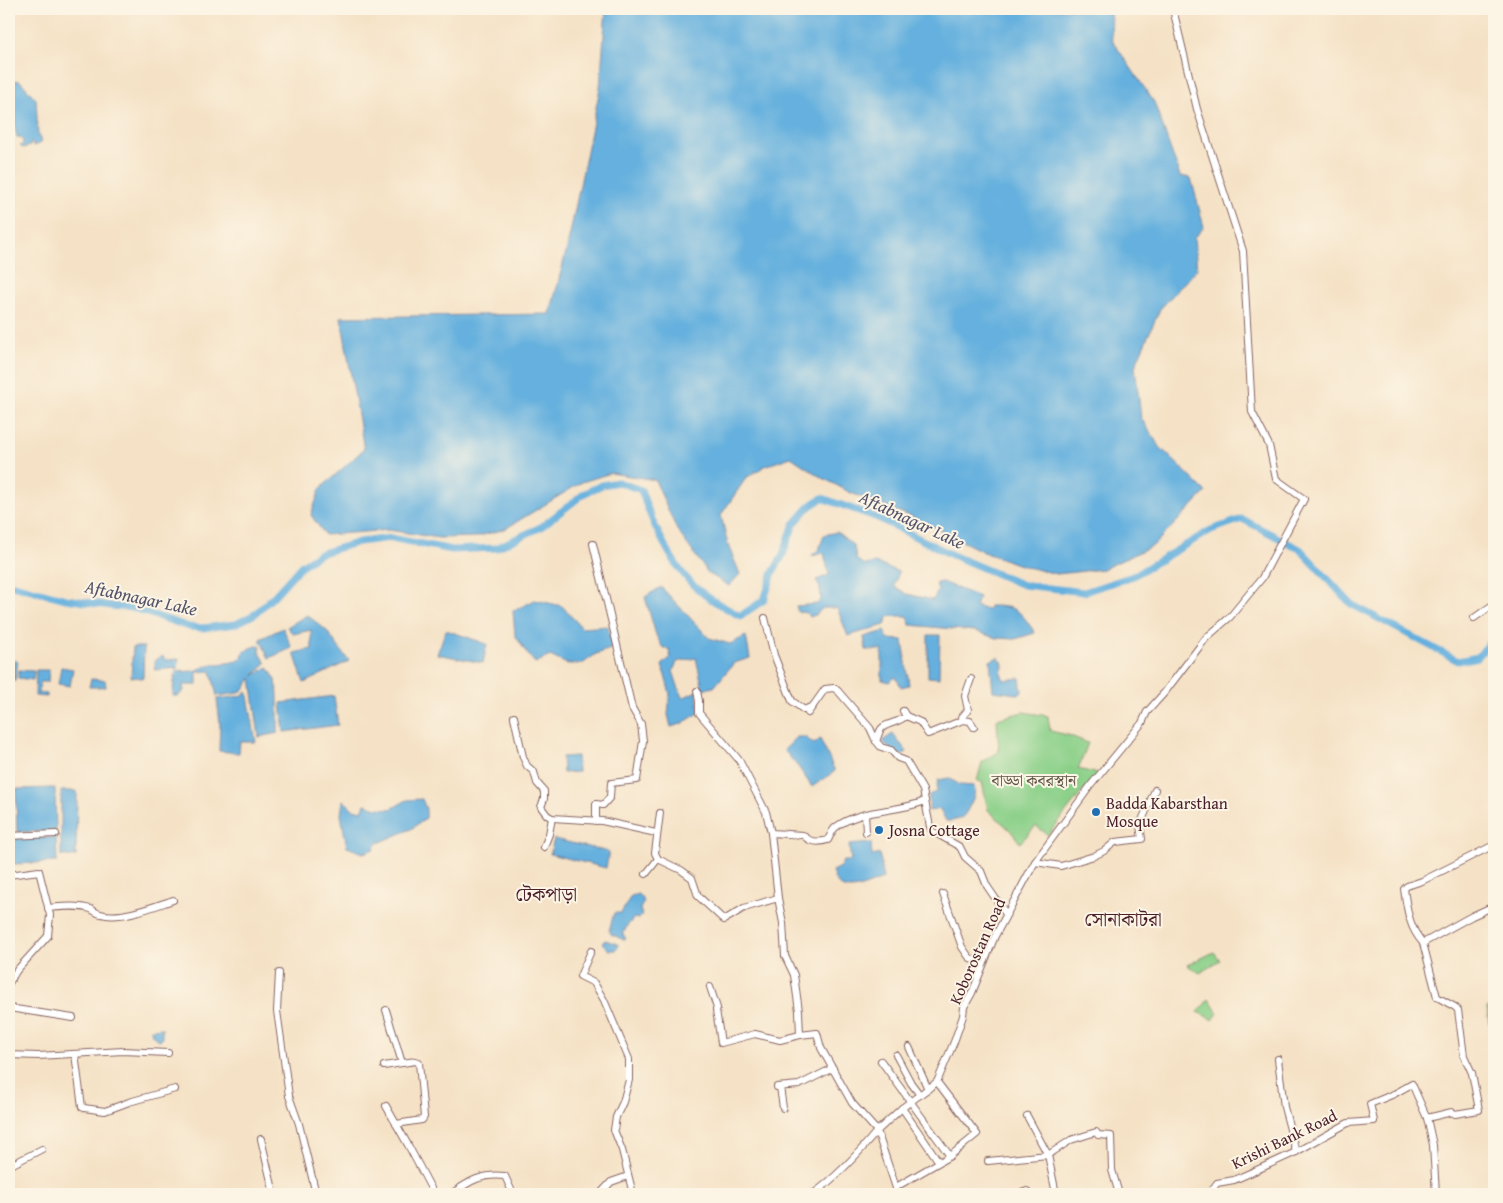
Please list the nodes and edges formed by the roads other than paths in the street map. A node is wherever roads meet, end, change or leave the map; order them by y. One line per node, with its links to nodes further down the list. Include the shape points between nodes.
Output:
1 (1173, 9): 28 (street, Koborostan Road, via 1197,109 1243,251 1252,412 1269,445 1276,479 1304,499 1262,578 1230,617 1206,638)
2 (594, 544): 19 (street, via 632,708 641,724 643,742 637,780 611,783 610,797 603,805 596,804)
3 (1494, 604): 5 (street)
4 (765, 618): 8 (street, via 774,655 792,701 804,710)
5 (1474, 618)
6 (971, 679): 11 (street, via 965,696 968,710 962,716)
7 (697, 691): 22 (street, via 699,713 739,760 766,812)
8 (814, 705): 9 (street); 13 (street, via 825,689 834,688 870,728)
9 (808, 713)
10 (514, 717): 18 (street, via 527,766 544,791 542,810)
11 (963, 720): 12 (street, via 970,721); 13 (street, via 928,734 920,722 904,713 901,721 882,728)
12 (974, 727)
13 (876, 741): 15 (street, via 906,761 922,790)
14 (1155, 790): 28 (street, via 1140,825 1142,839 1115,842 1094,856 1061,866)
15 (924, 801): 17 (street); 36 (street, via 932,831 960,847 965,857 981,871)
16 (660, 813): 21 (street)
17 (865, 814): 20 (street); 22 (street, via 834,828 828,840 820,842 802,835)
18 (552, 818): 19 (street); 26 (street)
19 (596, 821): 21 (street)
20 (866, 832)
21 (656, 833): 27 (street, via 655,853)
22 (771, 833): 32 (street)
23 (56, 834): 24 (street)
24 (9, 836): 30 (street)
25 (1494, 845): 37 (street, via 1406,886 1410,922 1415,935)
26 (544, 847)
27 (658, 859): 29 (street); 32 (street, via 692,878 698,896 724,920 744,908)
28 (1035, 862): 36 (street, Koborostan Road)
29 (646, 874)
30 (9, 875): 35 (street, via 39,871)
31 (943, 894): 39 (street, via 962,947)
32 (778, 898): 46 (street, via 785,956 794,975)
33 (173, 900): 35 (street, via 118,915 102,915 91,909 70,906)
34 (1494, 906): 37 (street)
35 (48, 908): 41 (street, via 48,936 16,970)
36 (1006, 914): 39 (street, Koborostan Road)
37 (1423, 943): 66 (street, via 1436,997 1458,1010 1464,1056 1472,1074 1479,1110)
38 (591, 951): 77 (street, via 580,976 594,983 629,1059 629,1080 614,1130)
39 (982, 966): 57 (street, Koborostan Road)
40 (279, 973): 83 (street, via 277,1011 289,1096)
41 (9, 983)
42 (710, 987): 46 (street, via 717,1008 721,1043 755,1034 780,1040)
43 (9, 1008): 45 (street)
44 (386, 1010): 54 (street)
45 (73, 1018)
46 (800, 1035): 56 (street, via 817,1032 820,1048)
47 (909, 1047): 59 (street)
48 (76, 1054): 49 (street, via 123,1051); 50 (street); 58 (street, via 84,1108 104,1111)
49 (168, 1054)
50 (9, 1055)
51 (896, 1055): 60 (street)
52 (1278, 1059): 71 (street, via 1284,1107)
53 (881, 1061): 61 (street)
54 (402, 1063): 55 (street); 67 (street, via 416,1060 418,1064 424,1117)
55 (384, 1066)
56 (833, 1068): 63 (street, via 799,1085 779,1087); 68 (street, via 852,1103)
57 (937, 1082): 59 (street, Koborostan Road); 72 (street, via 977,1134)
58 (175, 1088)
59 (928, 1089): 60 (street, Koborostan Road)
60 (920, 1095): 61 (street, Koborostan Road)
61 (911, 1102): 64 (street, Koborostan Road); 72 (street)
62 (386, 1106): 67 (street)
63 (782, 1108)
64 (902, 1108): 68 (street, Koborostan Road); 75 (street)
65 (1027, 1116): 73 (street)
66 (1427, 1118): 71 (street, Krishi Bank Road, via 1412,1084 1370,1104 1374,1121 1348,1123); 95 (street, via 1433,1145)
67 (396, 1124): 84 (street)
68 (877, 1131): 79 (street); 89 (street, Koborostan Road, via 854,1158)
69 (261, 1139): 82 (street)
70 (42, 1150): 76 (street)
71 (1296, 1152): 94 (street, Krishi Bank Road, via 1234,1180 1217,1183)
72 (950, 1156): 75 (street)
73 (1048, 1156): 74 (street); 92 (street); 93 (street, via 1071,1140 1096,1132 1111,1136 1112,1170)
74 (988, 1161)
75 (939, 1162): 79 (street)
76 (9, 1166)
77 (628, 1176): 87 (street, via 611,1182); 88 (street)
78 (9, 1185): 81 (street)
79 (896, 1187): 90 (street)
80 (1027, 1191): 91 (street)
81 (10, 1194)
82 (274, 1194)
83 (316, 1194)
84 (434, 1194)
85 (451, 1194): 86 (street, via 476,1178 492,1175 505,1176)
86 (513, 1194)
87 (600, 1194)
88 (633, 1194)
89 (813, 1194)
90 (898, 1194)
91 (1018, 1194)
92 (1056, 1194)
93 (1119, 1194)
94 (1209, 1194)
95 (1436, 1194)

